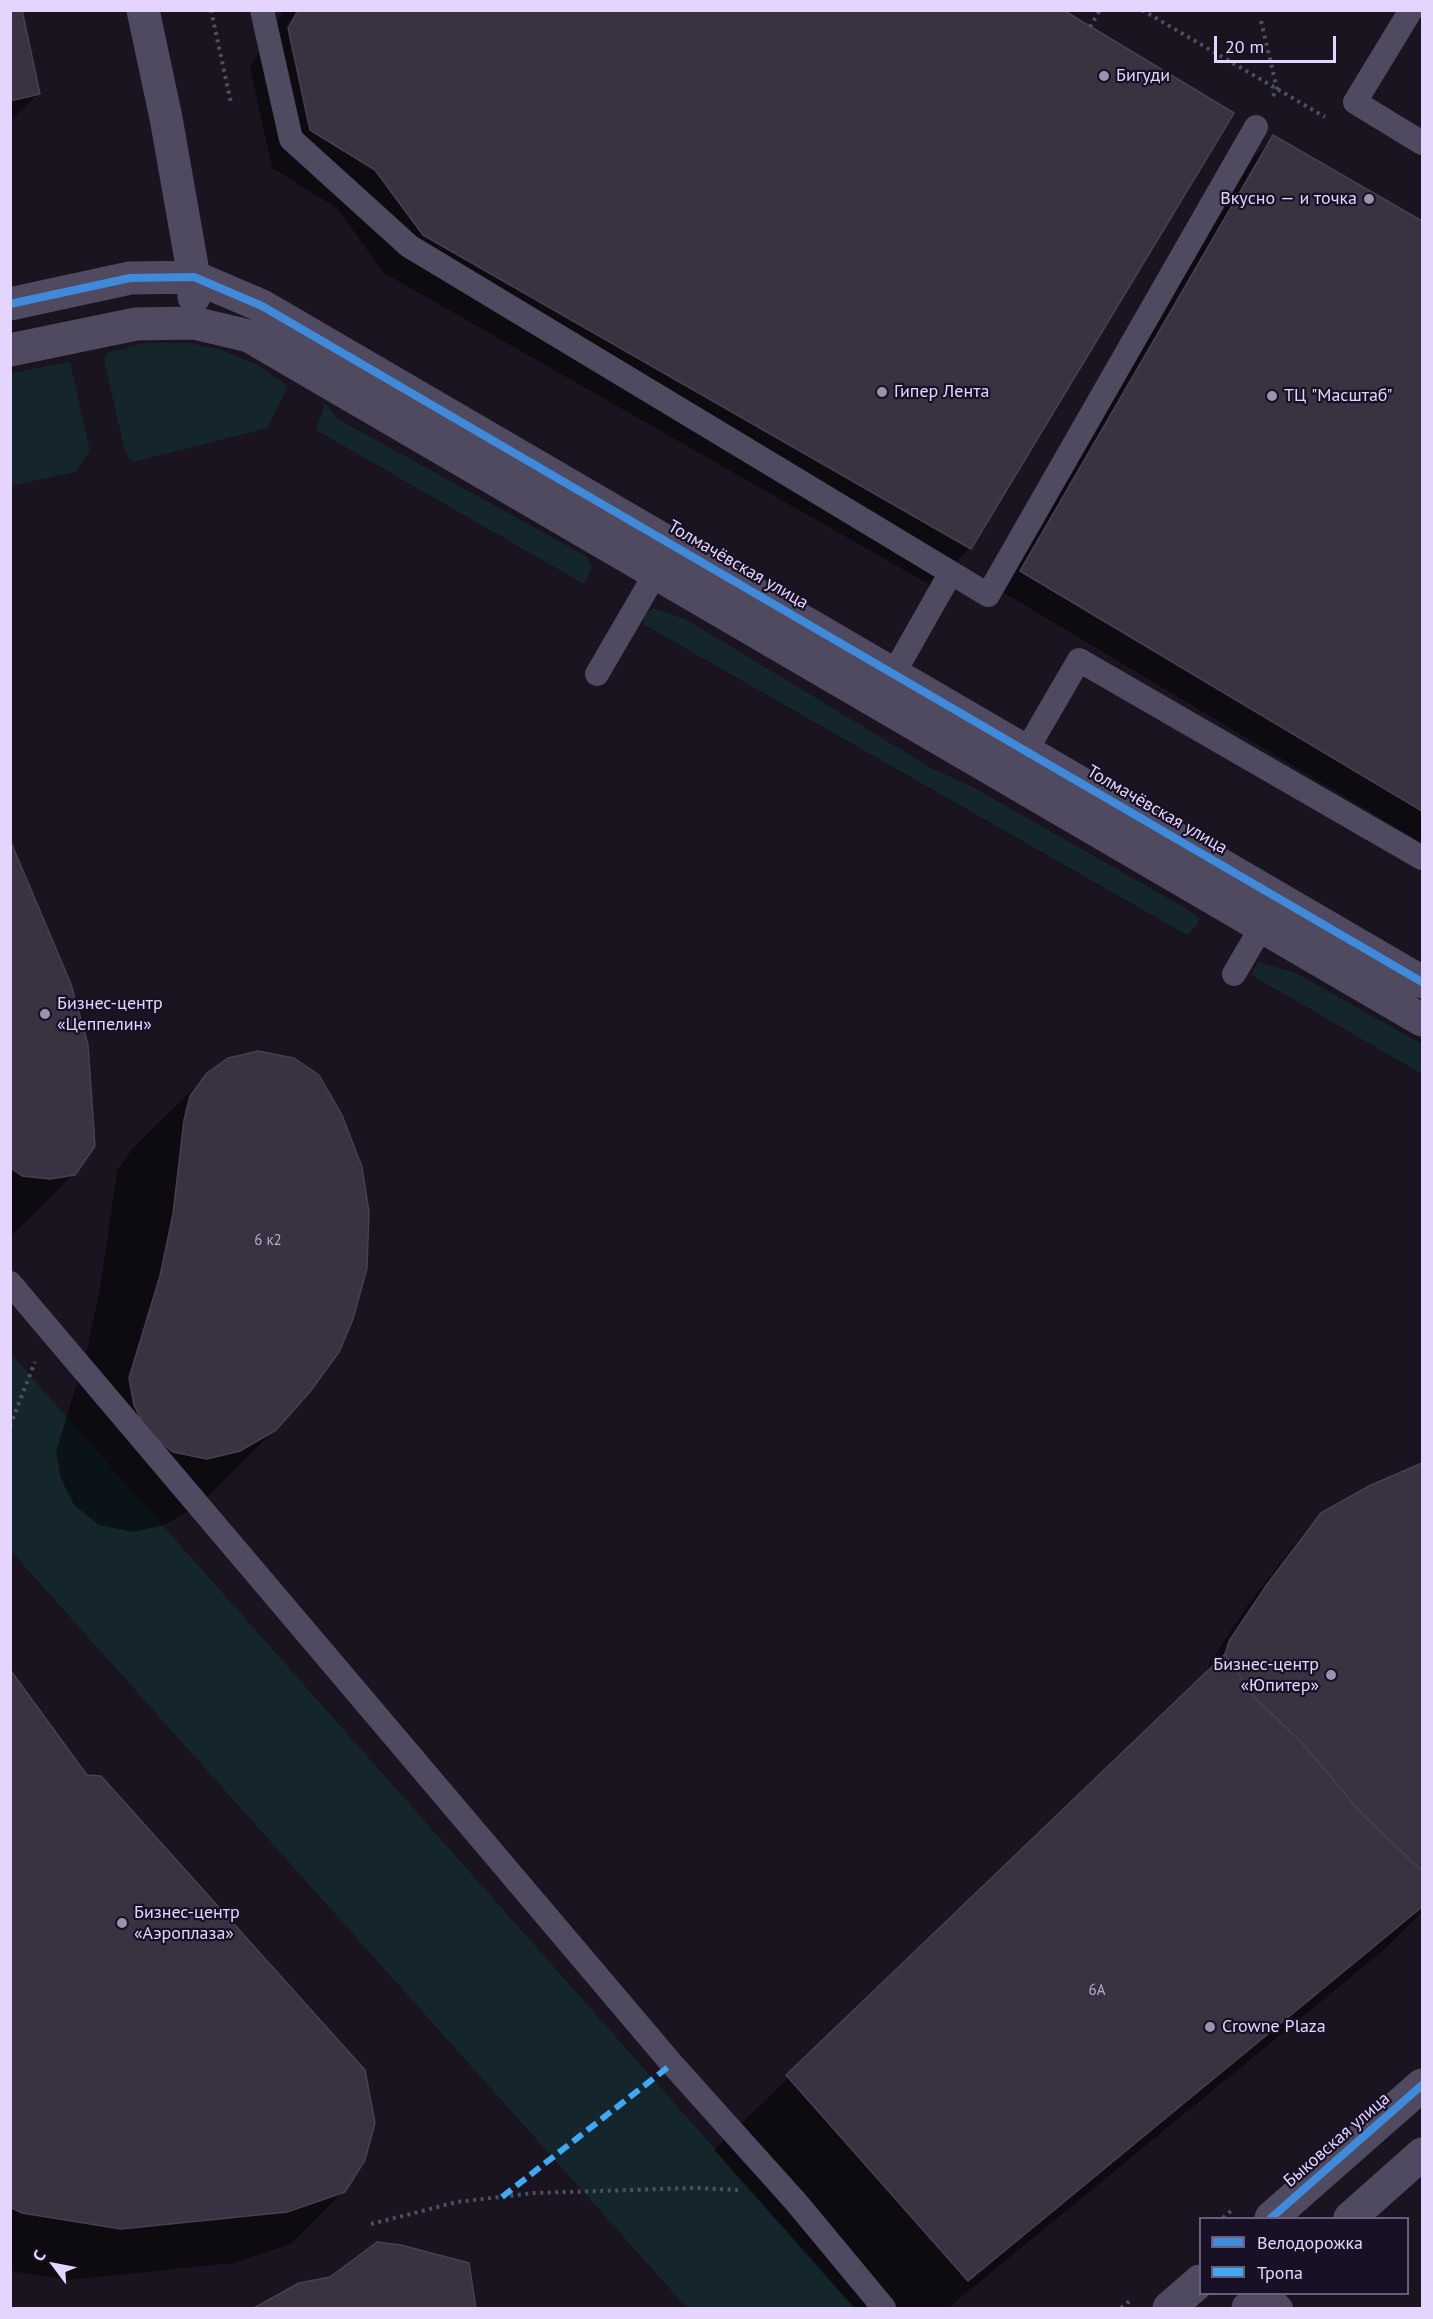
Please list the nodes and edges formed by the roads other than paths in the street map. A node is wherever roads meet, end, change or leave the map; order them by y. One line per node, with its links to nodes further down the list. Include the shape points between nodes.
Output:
1 (143, 10): 6 (street)
2 (262, 10): 12 (lane, via 291,139 409,246)
3 (1411, 10): 5 (lane, via 1355,102)
4 (1256, 127): 12 (lane, via 988,596)
5 (1422, 143)
6 (194, 277): 7 (street, Толмачёвская улица, via 130,278); 8 (street); 10 (street, Толмачёвская улица, via 262,306)
7 (10, 304)
8 (194, 323): 9 (street, via 136,324); 11 (street, via 249,336)
9 (10, 350)
10 (672, 544): 11 (lane); 13 (street, Толмачёвская улица)
11 (656, 573): 14 (lane); 17 (street)
12 (950, 574): 13 (lane)
13 (894, 673): 15 (street, Толмачёвская улица)
14 (597, 674)
15 (1026, 751): 16 (lane, via 1079,660); 19 (street, Толмачёвская улица)
16 (1422, 858)
17 (1262, 926): 18 (lane); 20 (street)
18 (1234, 974)
19 (1422, 982)
20 (1422, 1020)
21 (10, 1283): 29 (lane, via 672,2064)
22 (1422, 2085): 24 (street, Быковская улица)
23 (1422, 2154): 25 (street)
24 (1272, 2217)
25 (1351, 2217)
26 (1199, 2282): 30 (street)
27 (1265, 2295): 31 (street)
28 (1267, 2295): 32 (lane)
29 (884, 2308)
30 (1169, 2308)
31 (1248, 2308)
32 (1281, 2308)

